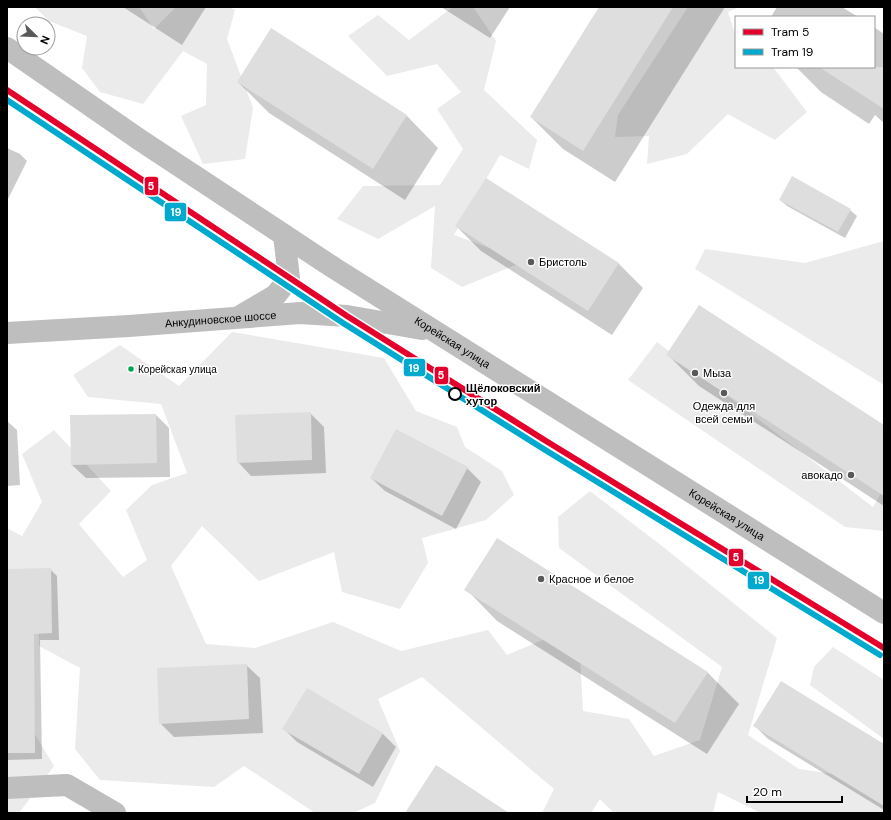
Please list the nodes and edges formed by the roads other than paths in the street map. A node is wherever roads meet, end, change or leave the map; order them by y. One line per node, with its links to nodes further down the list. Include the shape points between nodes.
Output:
1 (7, 48): 2 (street, Корейская улица)
2 (284, 235): 3 (street, via 289,278 276,295); 4 (street, Корейская улица)
3 (237, 318): 4 (street, Анкудиновское шоссе, via 300,313 347,316); 5 (street, Анкудиновское шоссе)
4 (433, 331): 6 (street, Корейская улица)
5 (7, 333)
6 (884, 613)
7 (7, 788): 8 (street, via 67,785)
8 (115, 813)

